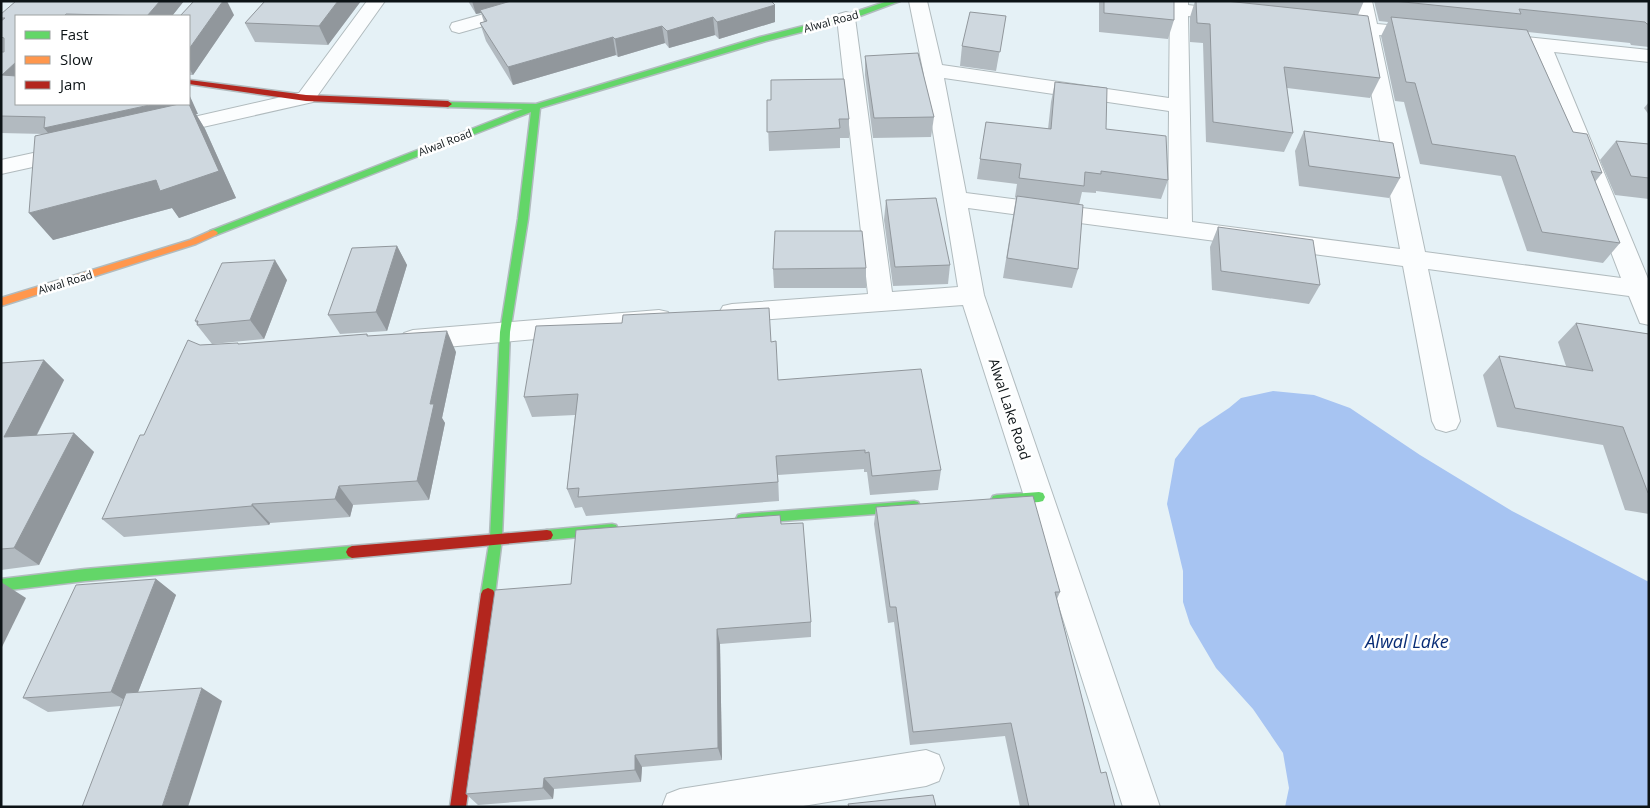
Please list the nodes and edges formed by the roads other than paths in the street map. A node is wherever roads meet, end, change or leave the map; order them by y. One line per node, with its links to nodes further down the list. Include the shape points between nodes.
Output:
1 (376, 1): 18 (street)
2 (896, 1): 8 (street, Alwal Road)
3 (918, 1): 16 (street, Alwal Lake Road)
4 (1363, 1): 11 (street)
5 (540, 3): 10 (street)
6 (1179, 5): 7 (street); 19 (street)
7 (1246, 16)
8 (846, 18): 20 (street, Alwal Road, via 763,39); 29 (street)
9 (1313, 23): 11 (street)
10 (459, 27)
11 (1370, 29): 12 (street); 26 (street)
12 (1436, 35)
13 (1474, 38): 14 (street)
14 (1541, 44): 15 (street); 27 (street, via 1592,151)
15 (1649, 56)
16 (933, 70): 19 (street); 24 (street, Alwal Lake Road)
17 (190, 82): 18 (street)
18 (306, 98): 20 (street); 21 (street)
19 (1180, 106): 25 (street)
20 (536, 107): 30 (street, Alwal Road, via 193,242); 34 (street)
21 (144, 135)
22 (87, 148): 23 (street)
23 (1, 167)
24 (956, 199): 25 (street); 28 (street, Alwal Lake Road)
25 (1180, 228): 26 (street)
26 (1415, 260): 27 (street); 36 (street)
27 (1643, 289): 32 (street)
28 (972, 295): 29 (street); 37 (street, Alwal Lake Road)
29 (881, 301): 31 (street)
30 (1, 302)
31 (713, 315)
32 (1649, 316)
33 (683, 317): 34 (street)
34 (505, 332): 35 (street); 42 (street)
35 (390, 342)
36 (1446, 421)
37 (1039, 497): 38 (street); 47 (street, Alwal Lake Road)
38 (990, 501)
39 (930, 505): 40 (street)
40 (733, 520)
41 (625, 528): 42 (street)
42 (496, 538): 43 (street); 45 (street)
43 (1, 585)
44 (926, 768): 46 (street)
45 (458, 807)
46 (680, 807)
47 (1142, 807)

